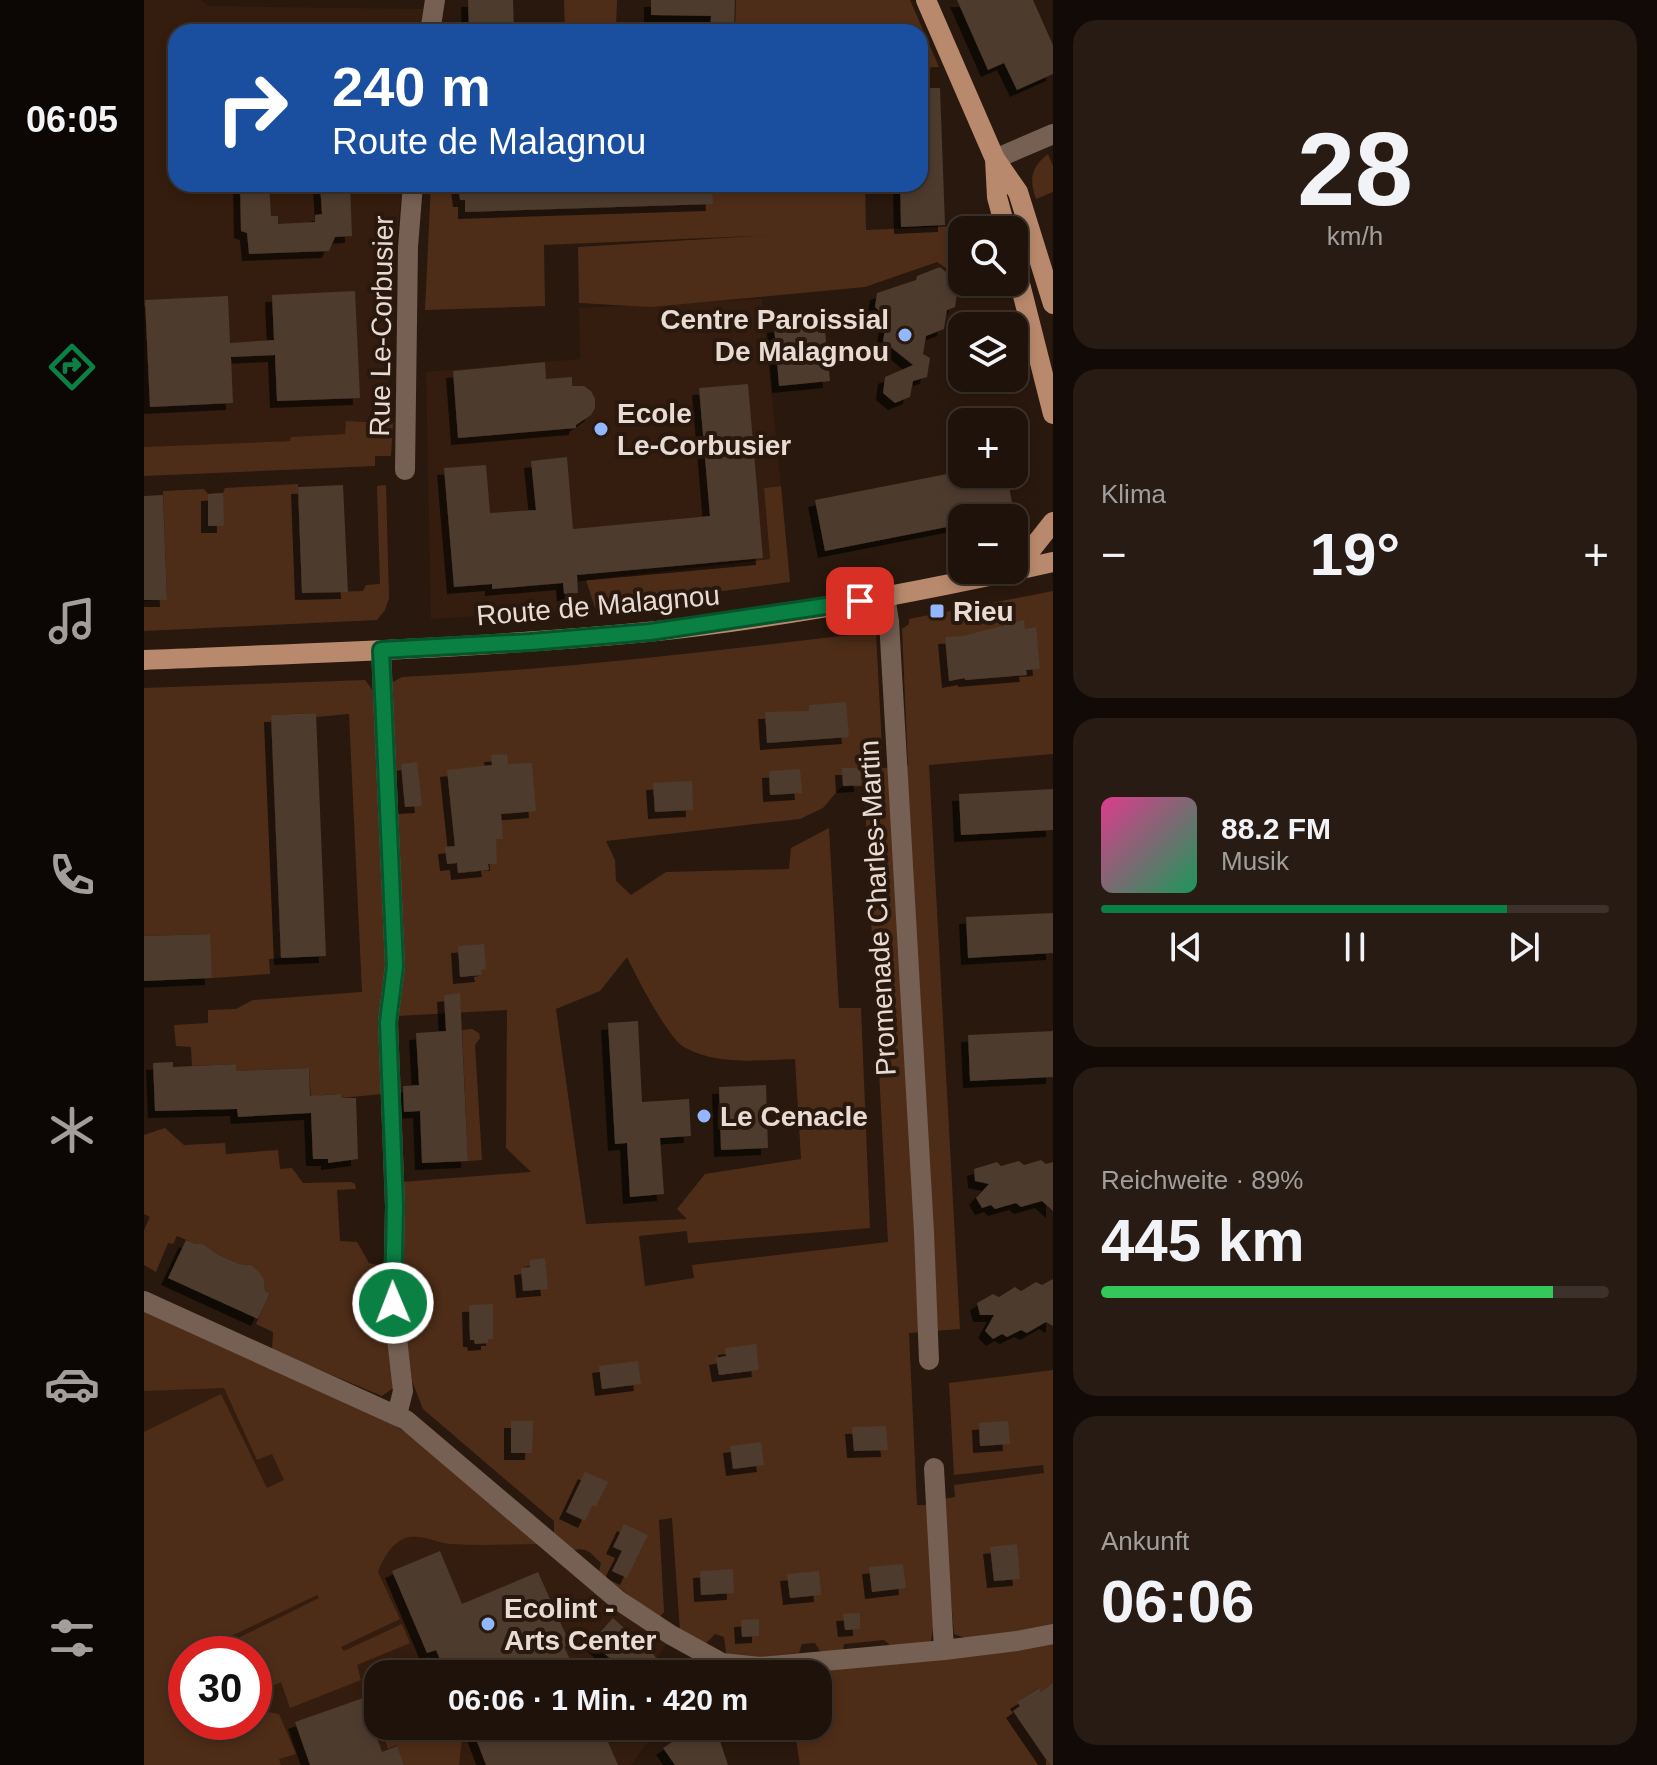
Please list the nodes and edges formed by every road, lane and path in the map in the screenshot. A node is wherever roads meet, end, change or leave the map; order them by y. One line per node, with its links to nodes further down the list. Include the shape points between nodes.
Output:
1 (435, 0): 3 (street)
2 (926, 0): 5 (main road)
3 (431, 24)
4 (1053, 134): 5 (street)
5 (995, 159): 7 (main road); 9 (main road, via 1018,192)
6 (412, 192): 11 (street, Rue Le-Corbusier)
7 (1002, 216)
8 (1023, 296): 10 (main road)
9 (1053, 304)
10 (1053, 414)
11 (405, 470)
12 (1053, 522): 13 (main road)
13 (1028, 555)
14 (1053, 562): 15 (main road, Route de Malagnou)
15 (1028, 567)
16 (948, 583): 17 (main road, Route de Malagnou)
17 (885, 596): 18 (main road, Route de Malagnou, via 650,632); 21 (street, Promenade Charles-Martin)
18 (381, 650): 19 (main road, Route de Malagnou); 22 (street, via 395,966 388,1022 393,1303 403,1391)
19 (144, 660)
20 (144, 1301): 22 (street)
21 (929, 1360)
22 (397, 1415): 25 (street, via 618,1600 722,1663 760,1667)
23 (934, 1468): 25 (street)
24 (1053, 1634): 25 (street)
25 (944, 1650)

